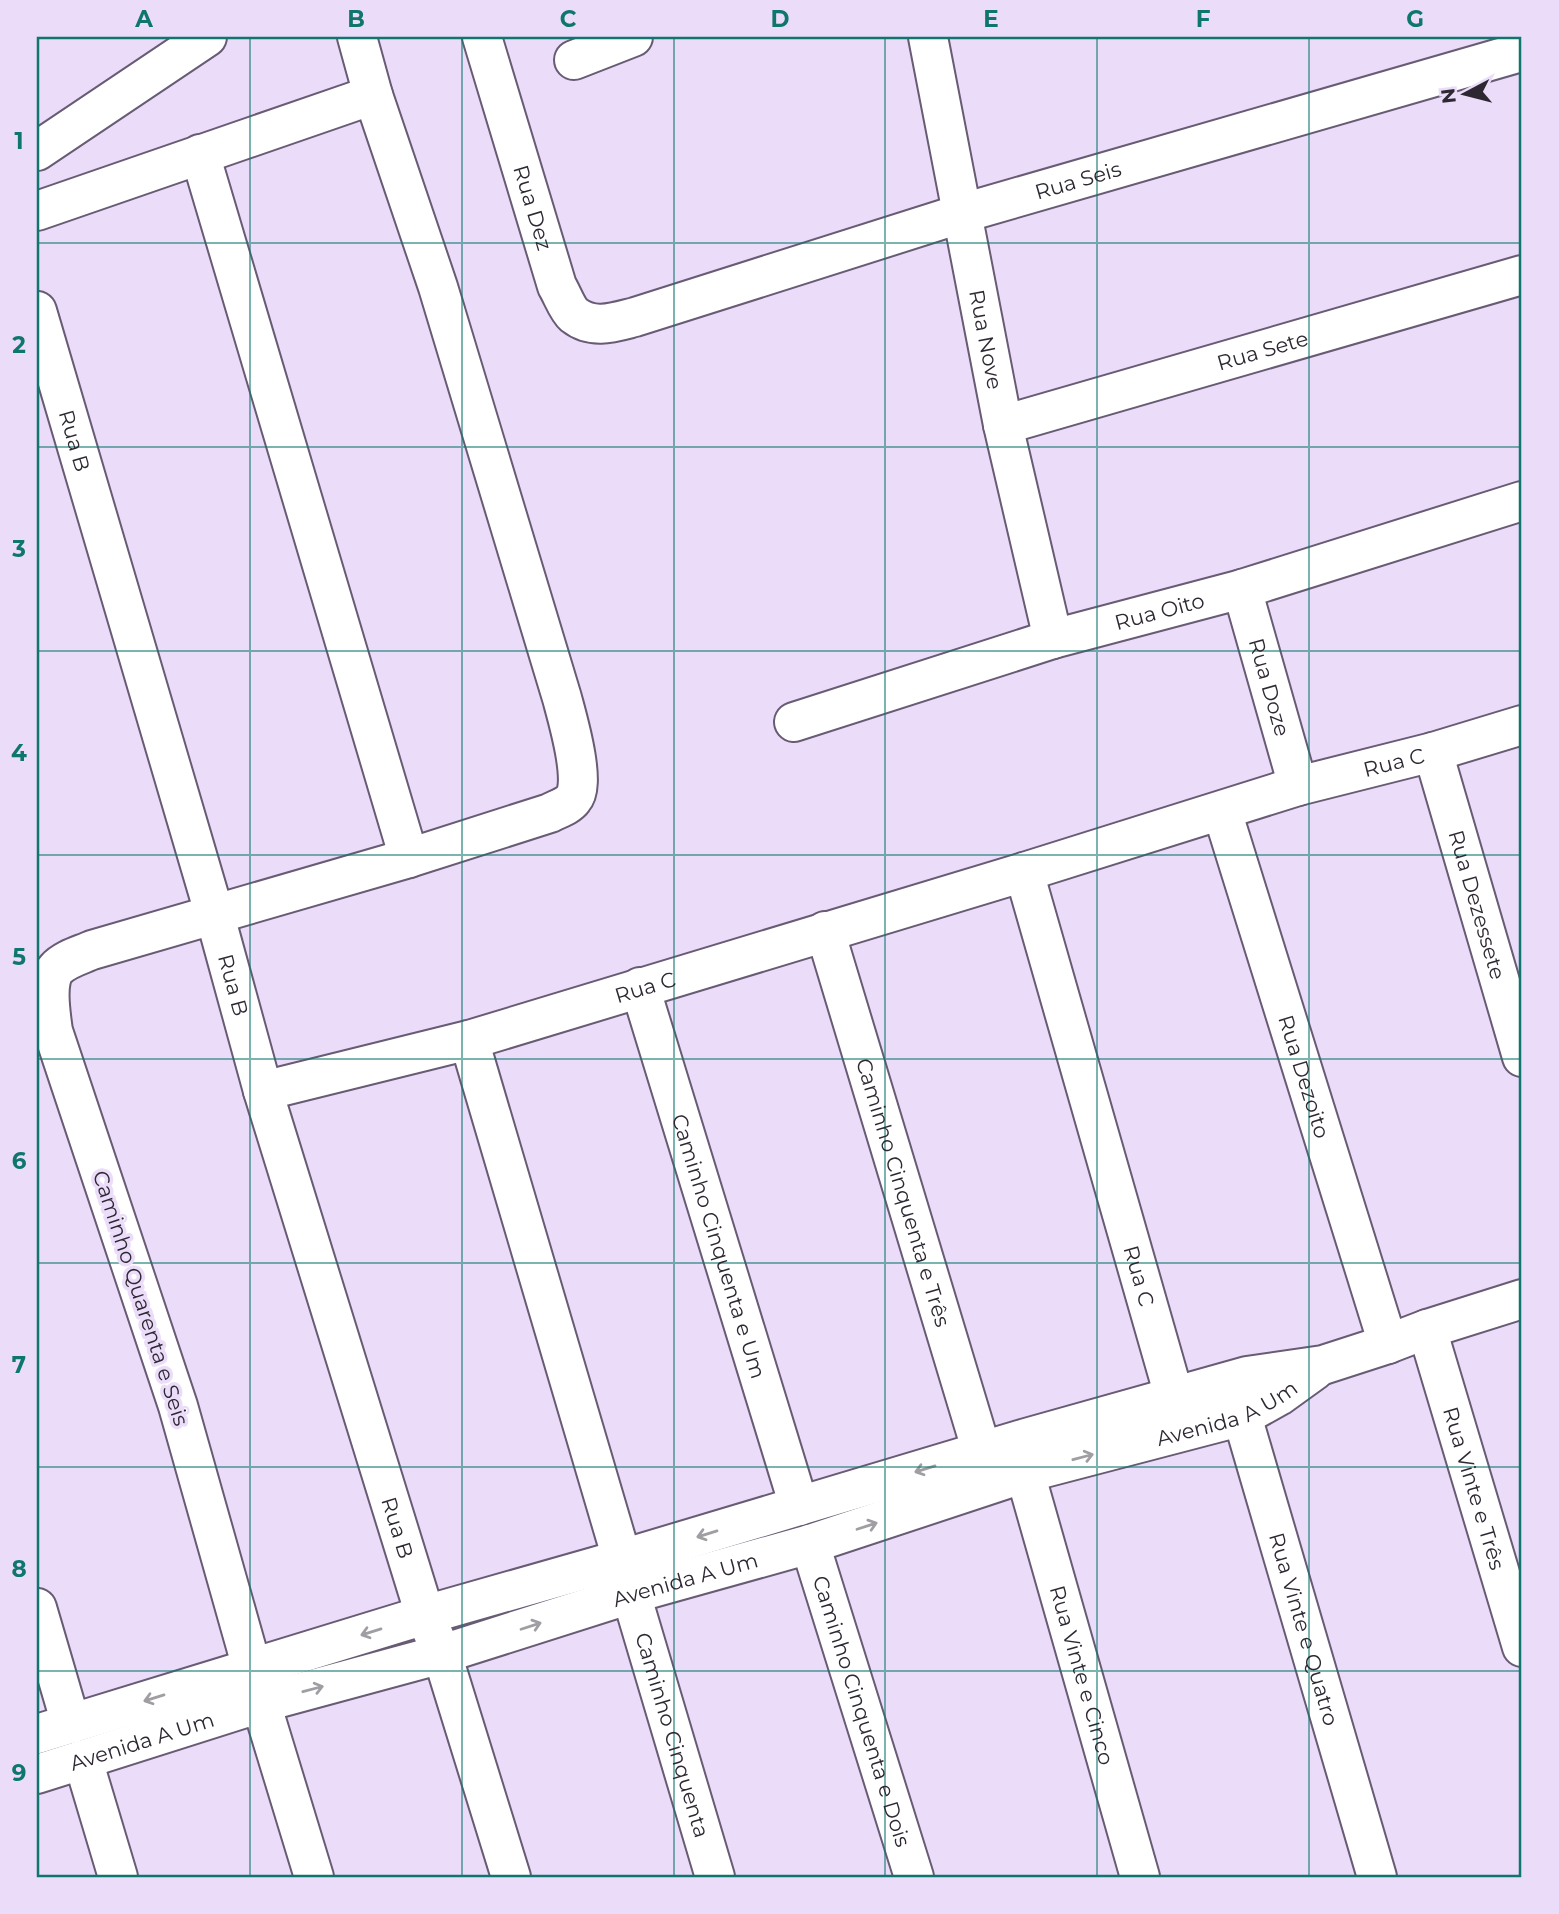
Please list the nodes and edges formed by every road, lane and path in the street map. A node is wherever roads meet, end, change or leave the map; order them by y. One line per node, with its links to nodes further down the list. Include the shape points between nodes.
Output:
1 (207, 37): 9 (street)
2 (358, 37): 8 (street)
3 (482, 37): 15 (street, Rua Dez, via 557,286 573,315 588,322 603,324)
4 (634, 37): 7 (street)
5 (928, 37): 12 (street, Rua Nove)
6 (1521, 52): 12 (street, Rua Seis)
7 (574, 60)
8 (373, 95): 10 (street); 25 (street, via 438,287 562,698 575,749 578,790 568,804 550,813)
9 (37, 152)
10 (200, 154): 11 (street); 25 (street)
11 (37, 211)
12 (963, 214): 15 (street, Rua Seis); 16 (street, Rua Nove)
13 (1522, 275): 16 (street, Rua Sete)
14 (37, 311): 27 (street, Rua B)
15 (635, 317)
16 (1003, 425): 19 (street, Rua Nove)
17 (1522, 501): 18 (street, Rua Oito)
18 (1242, 589): 19 (street, Rua Oito); 23 (street, Rua Doze)
19 (1053, 639): 20 (street, Rua Oito)
20 (794, 722)
21 (1522, 725): 22 (street, Rua C)
22 (1433, 752): 23 (street, Rua C); 31 (street, Rua Dezessete)
23 (1298, 786): 24 (street, Rua C)
24 (1222, 811): 26 (street, Rua C); 35 (street, Rua Dezoito)
25 (409, 858): 27 (street)
26 (1024, 872): 28 (street, Rua C); 38 (street, Rua C)
27 (215, 916): 32 (street, Rua B); 49 (street, Caminho Quarenta e Seis, via 67,960 53,974 50,995 53,1031 178,1406)
28 (825, 931): 29 (street, Rua C); 40 (street, Caminho Cinquenta e Três)
29 (639, 987): 30 (street, Rua C); 42 (street, Caminho Cinquenta e Um)
30 (469, 1040): 32 (street, Rua C); 44 (street, Caminho Cinquenta)
31 (1522, 1057)
32 (263, 1091): 46 (street, Rua B)
33 (1522, 1299): 34 (street, Avenida A Um)
34 (1427, 1329): 35 (street, Avenida A Um); 47 (street, Rua Vinte e Três)
35 (1388, 1344): 36 (street, Avenida A Um)
36 (1323, 1365): 37 (street, Avenida A Um); 39 (street, Avenida A Um)
37 (1232, 1380): 38 (street, Avenida A Um); 39 (street, Rua Vinte e Quatro)
38 (1174, 1396): 40 (street, Avenida A Um)
39 (1243, 1416): 41 (street, Avenida A Um, one-way to 39); 59 (street, Rua Vinte e Quatro)
40 (982, 1452): 42 (street, Avenida A Um, one-way to 42)
41 (1025, 1473): 43 (street, Avenida A Um, one-way to 41); 58 (street, Rua Vinte e Cinco)
42 (799, 1506): 44 (street, Avenida A Um, one-way to 44)
43 (810, 1544): 44 (street, Avenida A Um); 57 (street, Caminho Cinquenta e Dois)
44 (626, 1576): 46 (street, Avenida A Um); 48 (street, Avenida A Um, one-way to 44); 56 (street, Caminho Cinquenta)
45 (37, 1608): 50 (street)
46 (425, 1615): 48 (street, Rua B); 49 (street, Avenida A Um, one-way to 49)
47 (1522, 1647)
48 (442, 1654): 49 (street, Avenida A Um, one-way to 48); 55 (street, Rua B)
49 (256, 1686): 50 (street, Avenida A Um, one-way to 50); 51 (street, Avenida A Um); 54 (street)
50 (54, 1729)
51 (83, 1760): 52 (street, Avenida A Um); 53 (street)
52 (37, 1774)
53 (118, 1877)
54 (314, 1877)
55 (511, 1877)
56 (715, 1877)
57 (914, 1877)
58 (1140, 1877)
59 (1377, 1877)

